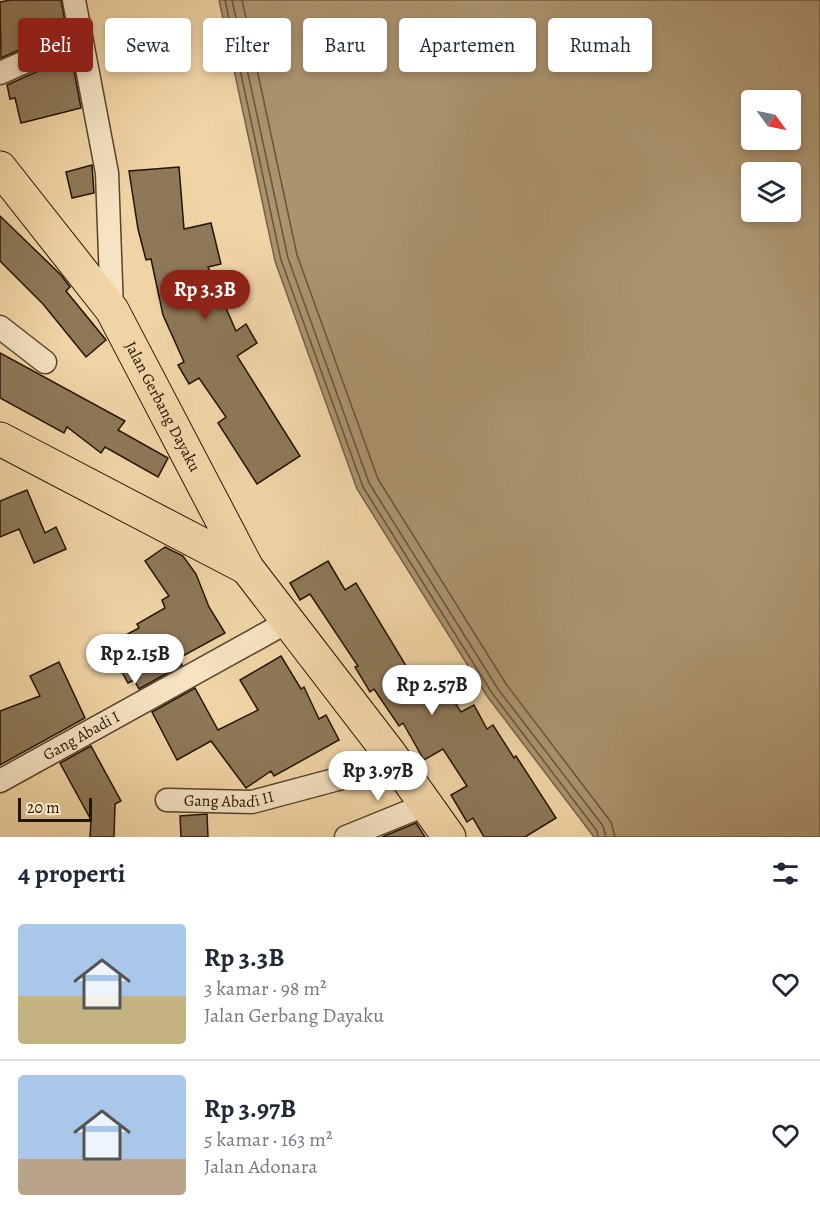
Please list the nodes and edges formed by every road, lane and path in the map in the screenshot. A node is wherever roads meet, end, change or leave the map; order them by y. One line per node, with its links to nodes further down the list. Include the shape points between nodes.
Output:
1 (74, 0): 2 (street)
2 (77, 18)
3 (18, 65): 5 (street)
4 (88, 72): 7 (street, via 107,174)
5 (0, 73)
6 (0, 168): 7 (highway, Jalan Gerbang Dayaku)
7 (112, 309): 11 (highway, Jalan Gerbang Dayaku)
8 (0, 327): 9 (street)
9 (45, 362)
10 (0, 439): 11 (highway, Jalan Gerbang Dayaku)
11 (247, 568): 12 (highway, Jalan Gerbang Dayaku)
12 (289, 621): 13 (highway, Jalan Gerbang Dayaku); 14 (street, Gang Abadi I)
13 (390, 754): 15 (street, Gang Abadi II, via 353,775 252,802); 16 (highway, Jalan Gerbang Dayaku)
14 (0, 781)
15 (167, 800)
16 (425, 805): 17 (street); 18 (highway, Jalan Gerbang Dayaku)
17 (346, 837)
18 (449, 837)

